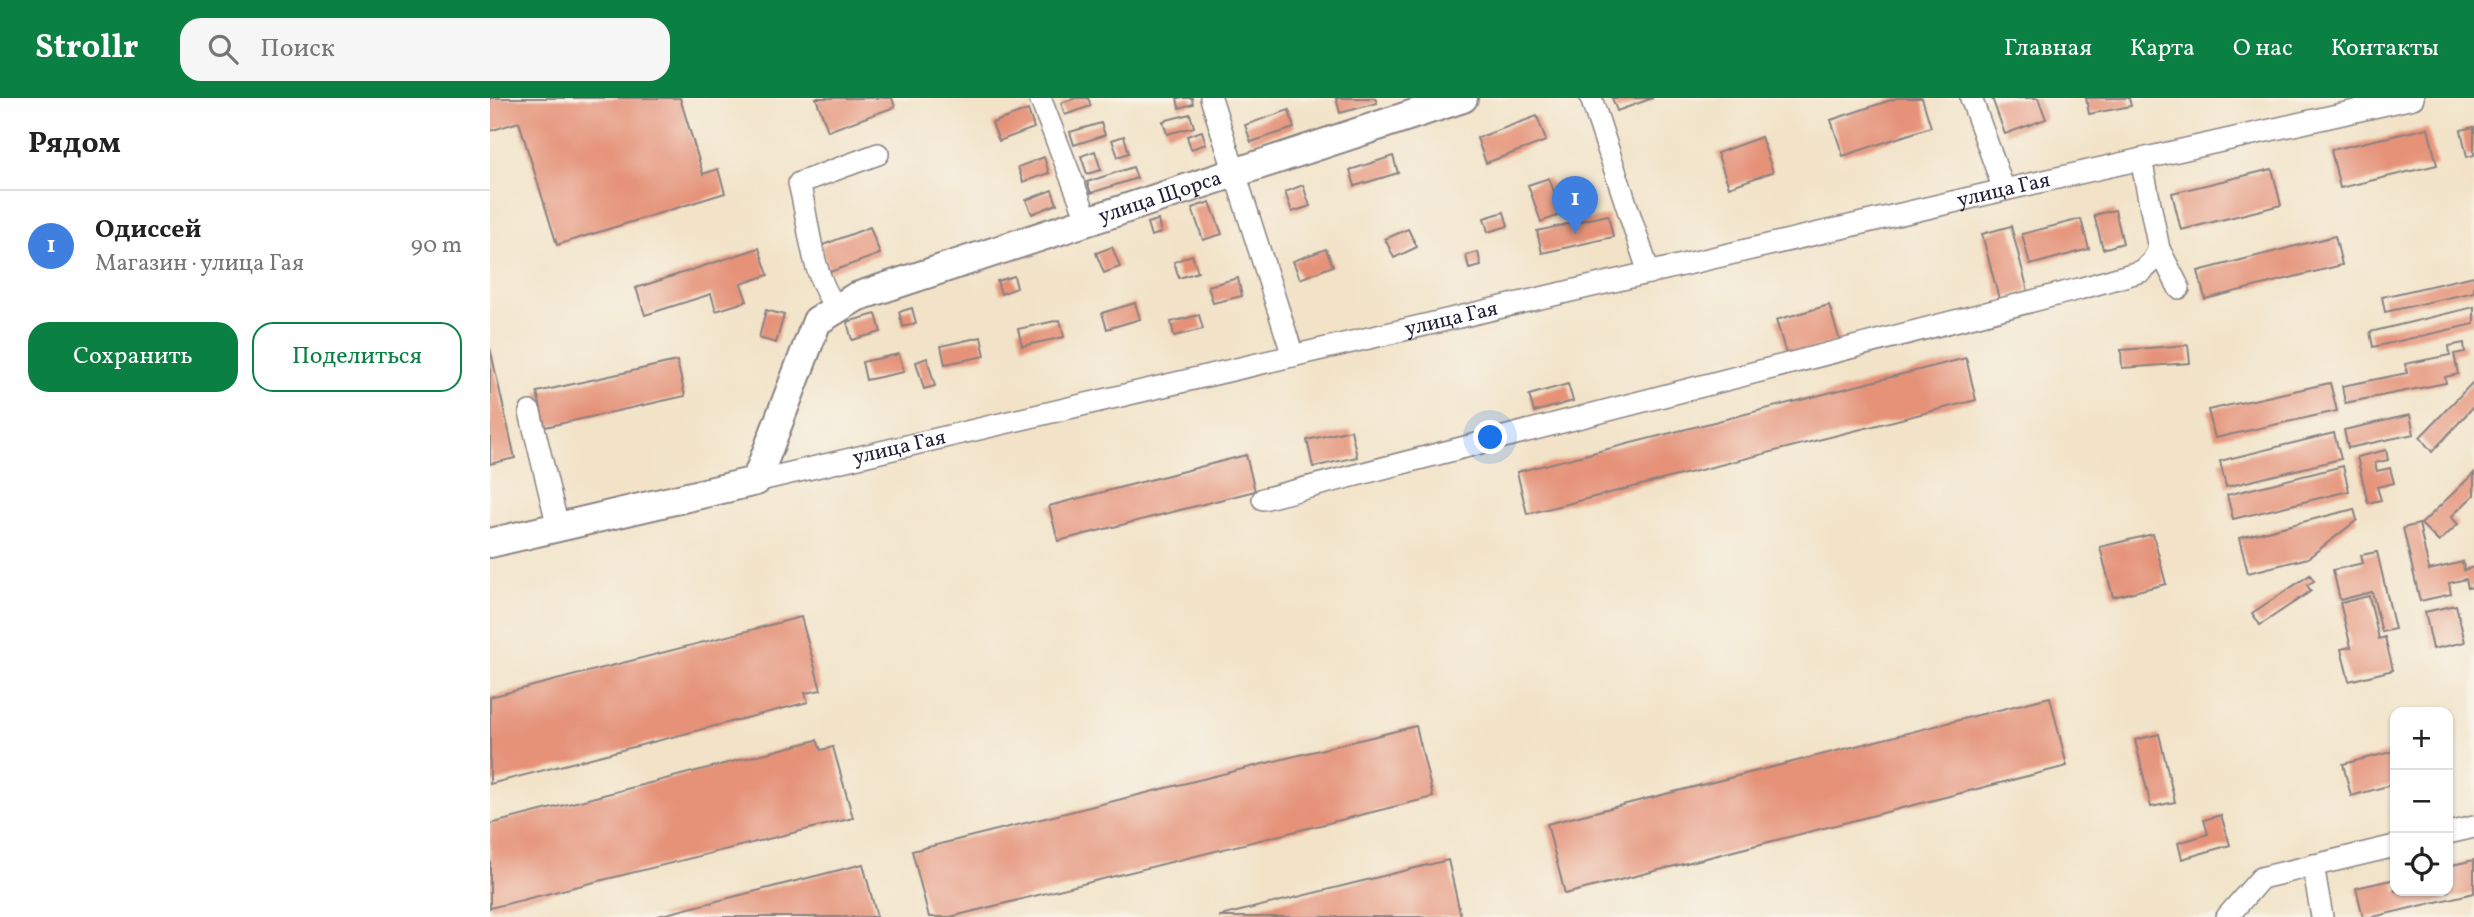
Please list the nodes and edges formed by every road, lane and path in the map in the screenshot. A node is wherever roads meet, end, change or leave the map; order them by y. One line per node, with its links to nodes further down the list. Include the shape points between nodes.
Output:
1 (1040, 98): 13 (street)
2 (1211, 98): 11 (street)
3 (1463, 98): 8 (main road, улица Щорса)
4 (1591, 98): 15 (street)
5 (1971, 98): 12 (street)
6 (2413, 98): 7 (street, улица Гая)
7 (2346, 105): 10 (street, улица Гая)
8 (1405, 107): 11 (main road, улица Щорса)
9 (878, 154): 17 (street, via 799,183 810,243 827,295)
10 (2141, 159): 12 (street, улица Гая); 14 (street)
11 (1236, 173): 13 (main road, улица Щорса); 18 (street)
12 (2004, 190): 15 (street, улица Гая)
13 (1088, 221): 17 (main road, улица Щорса)
14 (2160, 249): 16 (street); 21 (street, via 2142,271 2079,289)
15 (1649, 273): 18 (street, улица Гая)
16 (2179, 288)
17 (846, 303): 20 (main road, via 817,321)
18 (1293, 356): 20 (street, улица Гая)
19 (530, 412): 22 (street)
20 (756, 481): 22 (main road, улица Гая)
21 (1264, 499)
22 (558, 527): 23 (main road, улица Гая)
23 (490, 543)
24 (2474, 827): 25 (street)
25 (2453, 832)
26 (2390, 847): 27 (street)
27 (2313, 865): 28 (street, via 2261,878); 29 (street)
28 (2227, 917)
29 (2322, 917)

